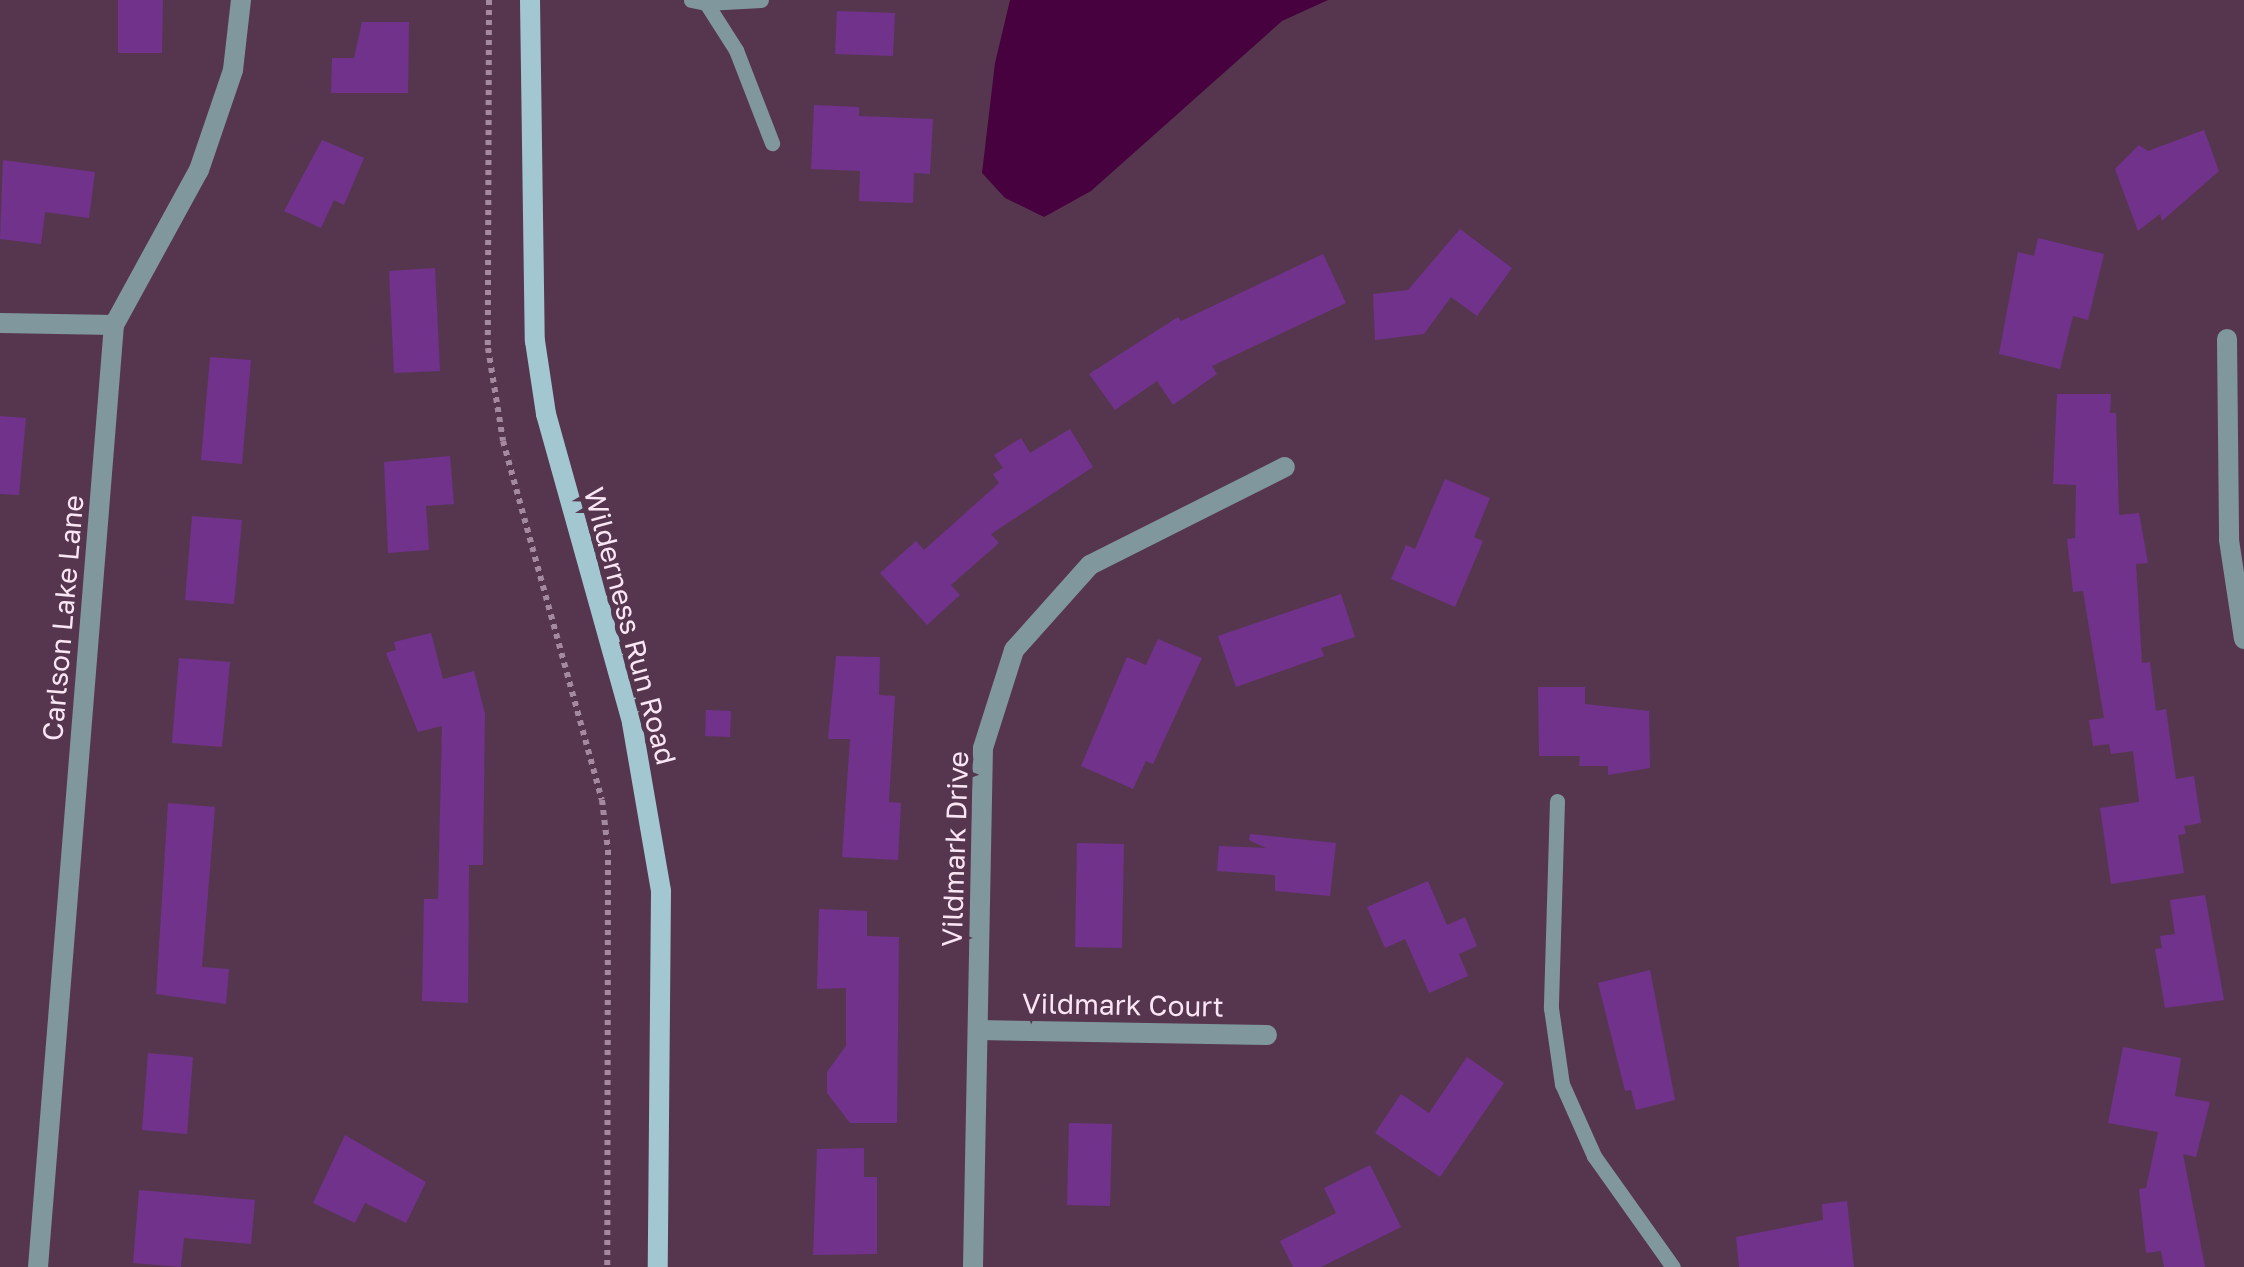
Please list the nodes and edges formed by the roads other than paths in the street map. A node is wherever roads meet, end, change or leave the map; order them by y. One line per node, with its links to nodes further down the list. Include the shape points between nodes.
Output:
1 (240, 0): 7 (street, Carlson Lake Lane, via 233,70 199,170)
2 (530, 0): 15 (street, Wilderness Run Road, via 532,273 543,396 632,722 661,890)
3 (761, 0): 4 (lane)
4 (698, 1): 5 (lane, via 736,50)
5 (772, 144)
6 (0, 323): 7 (street)
7 (114, 325): 14 (street, Carlson Lake Lane)
8 (2227, 339): 10 (street, via 2229,540)
9 (1286, 467): 12 (street, Vildmark Drive, via 1090,564 1014,650 983,748)
10 (2244, 640)
11 (1557, 801): 17 (lane, via 1552,1008 1562,1084 1594,1156)
12 (978, 1030): 13 (street, Vildmark Court); 16 (street, Vildmark Drive)
13 (1267, 1035)
14 (38, 1267)
15 (658, 1267)
16 (973, 1267)
17 (1672, 1267)

